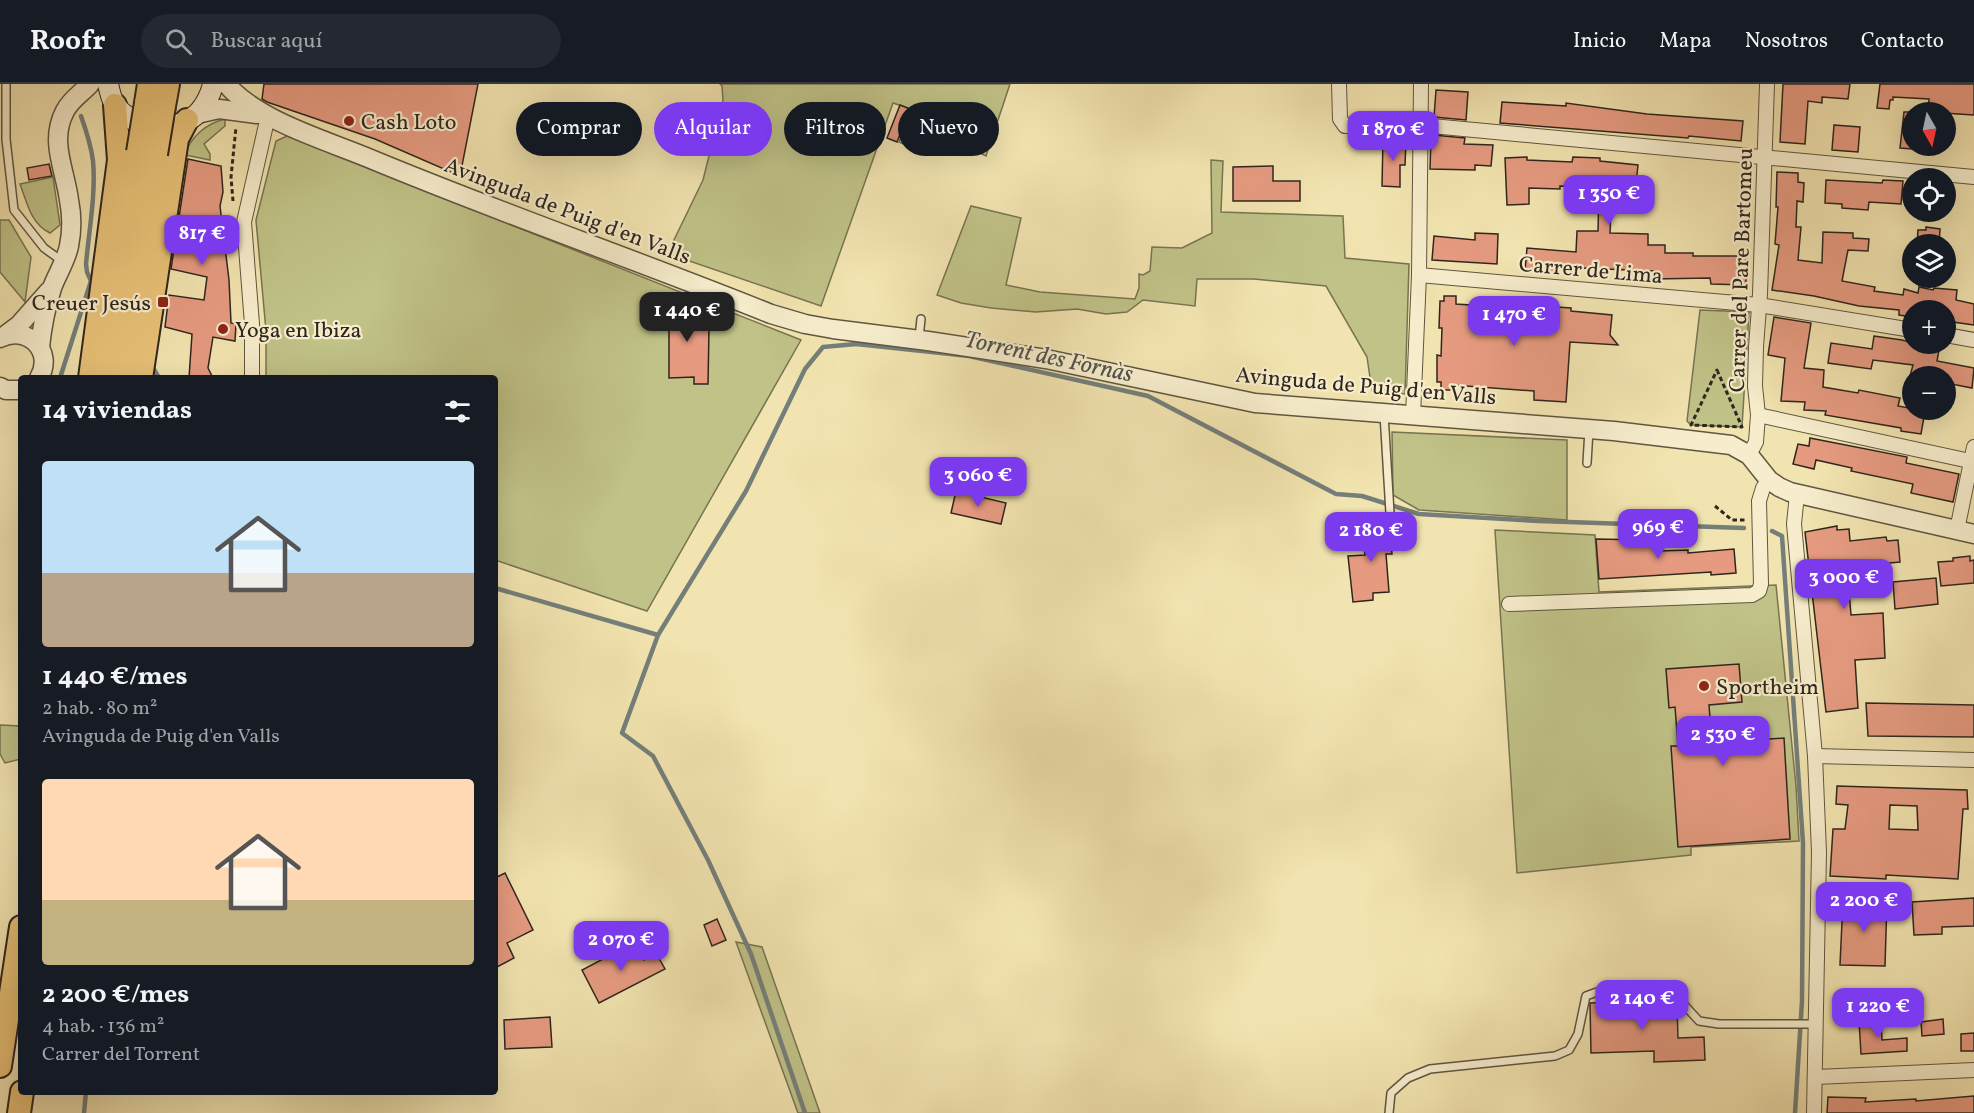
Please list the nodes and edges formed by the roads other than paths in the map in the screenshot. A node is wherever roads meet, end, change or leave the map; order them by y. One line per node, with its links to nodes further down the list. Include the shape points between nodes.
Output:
1 (6, 84): 17 (lane, via 6,139 14,210 44,248)
2 (90, 84): 10 (street)
3 (213, 84): 12 (main road, via 204,106)
4 (226, 84): 11 (street, Avinguda de Puig d'en Valls, via 241,100)
5 (1339, 84): 13 (street, via 1340,119 1344,126)
6 (1421, 84): 13 (street)
7 (1767, 84): 15 (street, Carrer del Pare Bartomeu)
8 (157, 94): 14 (highway, bridge)
9 (112, 97): 10 (street); 12 (main road, via 126,116 141,123 166,126); 29 (highway, via 119,160)
10 (72, 100): 17 (street, via 59,125 57,143 71,220)
11 (268, 116): 12 (street, Avinguda de Puig d'en Valls, via 219,109); 25 (street, Avinguda de Puig d'en Valls, via 435,186 771,314 833,329); 33 (street, via 244,222)
12 (192, 117): 32 (highway, via 177,139)
13 (1421, 125): 15 (street); 18 (street)
14 (147, 153): 30 (highway); 31 (highway)
15 (1764, 157): 16 (street); 20 (street, Carrer del Pare Bartomeu)
16 (1974, 177)
17 (64, 262): 19 (street)
18 (1419, 275): 20 (street, Carrer de Lima); 36 (street)
19 (52, 287): 23 (street, via 19,325); 27 (street)
20 (1759, 305): 22 (street, Carrer de Lima); 35 (street, Carrer del Pare Bartomeu, via 1755,386)
21 (921, 319): 25 (lane)
22 (1902, 328)
23 (4, 336): 27 (street, via 22,334)
24 (1956, 337): 26 (street)
25 (919, 340): 34 (street, Avinguda de Puig d'en Valls, via 1046,359 1255,403)
26 (1974, 340)
27 (40, 347): 28 (street, via 44,364)
28 (40, 375)
29 (90, 375)
30 (107, 375)
31 (124, 375)
32 (141, 375)
33 (252, 375)
34 (1384, 414): 36 (street, Avinguda de Puig d'en Valls); 44 (lane)
35 (1758, 415): 39 (street, Carrer del Pare Bartomeu, via 1756,441); 40 (street)
36 (1413, 416): 37 (street, Avinguda de Puig d'en Valls)
37 (1589, 429): 39 (street, Avinguda de Puig d'en Valls, via 1731,445); 41 (lane)
38 (1974, 447): 40 (street)
39 (1749, 455): 42 (street, Avinguda de Puig d'en Valls)
40 (1973, 462): 45 (street)
41 (1587, 463)
42 (1769, 480): 43 (street); 46 (street, via 1759,501 1760,591 1752,595)
43 (1797, 494): 45 (street); 47 (street, via 1794,524)
44 (1390, 513)
45 (1965, 532)
46 (1509, 604)
47 (1815, 756): 48 (street); 50 (street, via 1819,852)
48 (1974, 760)
49 (18, 947): 51 (highway)
50 (1814, 1024): 53 (street); 56 (lane, via 1719,1024 1699,1021 1677,998 1663,994 1597,992 1586,996 1578,1034 1569,1050 1555,1056 1430,1069 1408,1078 1391,1093)
51 (0, 1066)
52 (1974, 1070): 53 (street)
53 (1816, 1077): 57 (street)
54 (22, 1095): 55 (highway)
55 (19, 1113)
56 (1389, 1113)
57 (1814, 1113)

